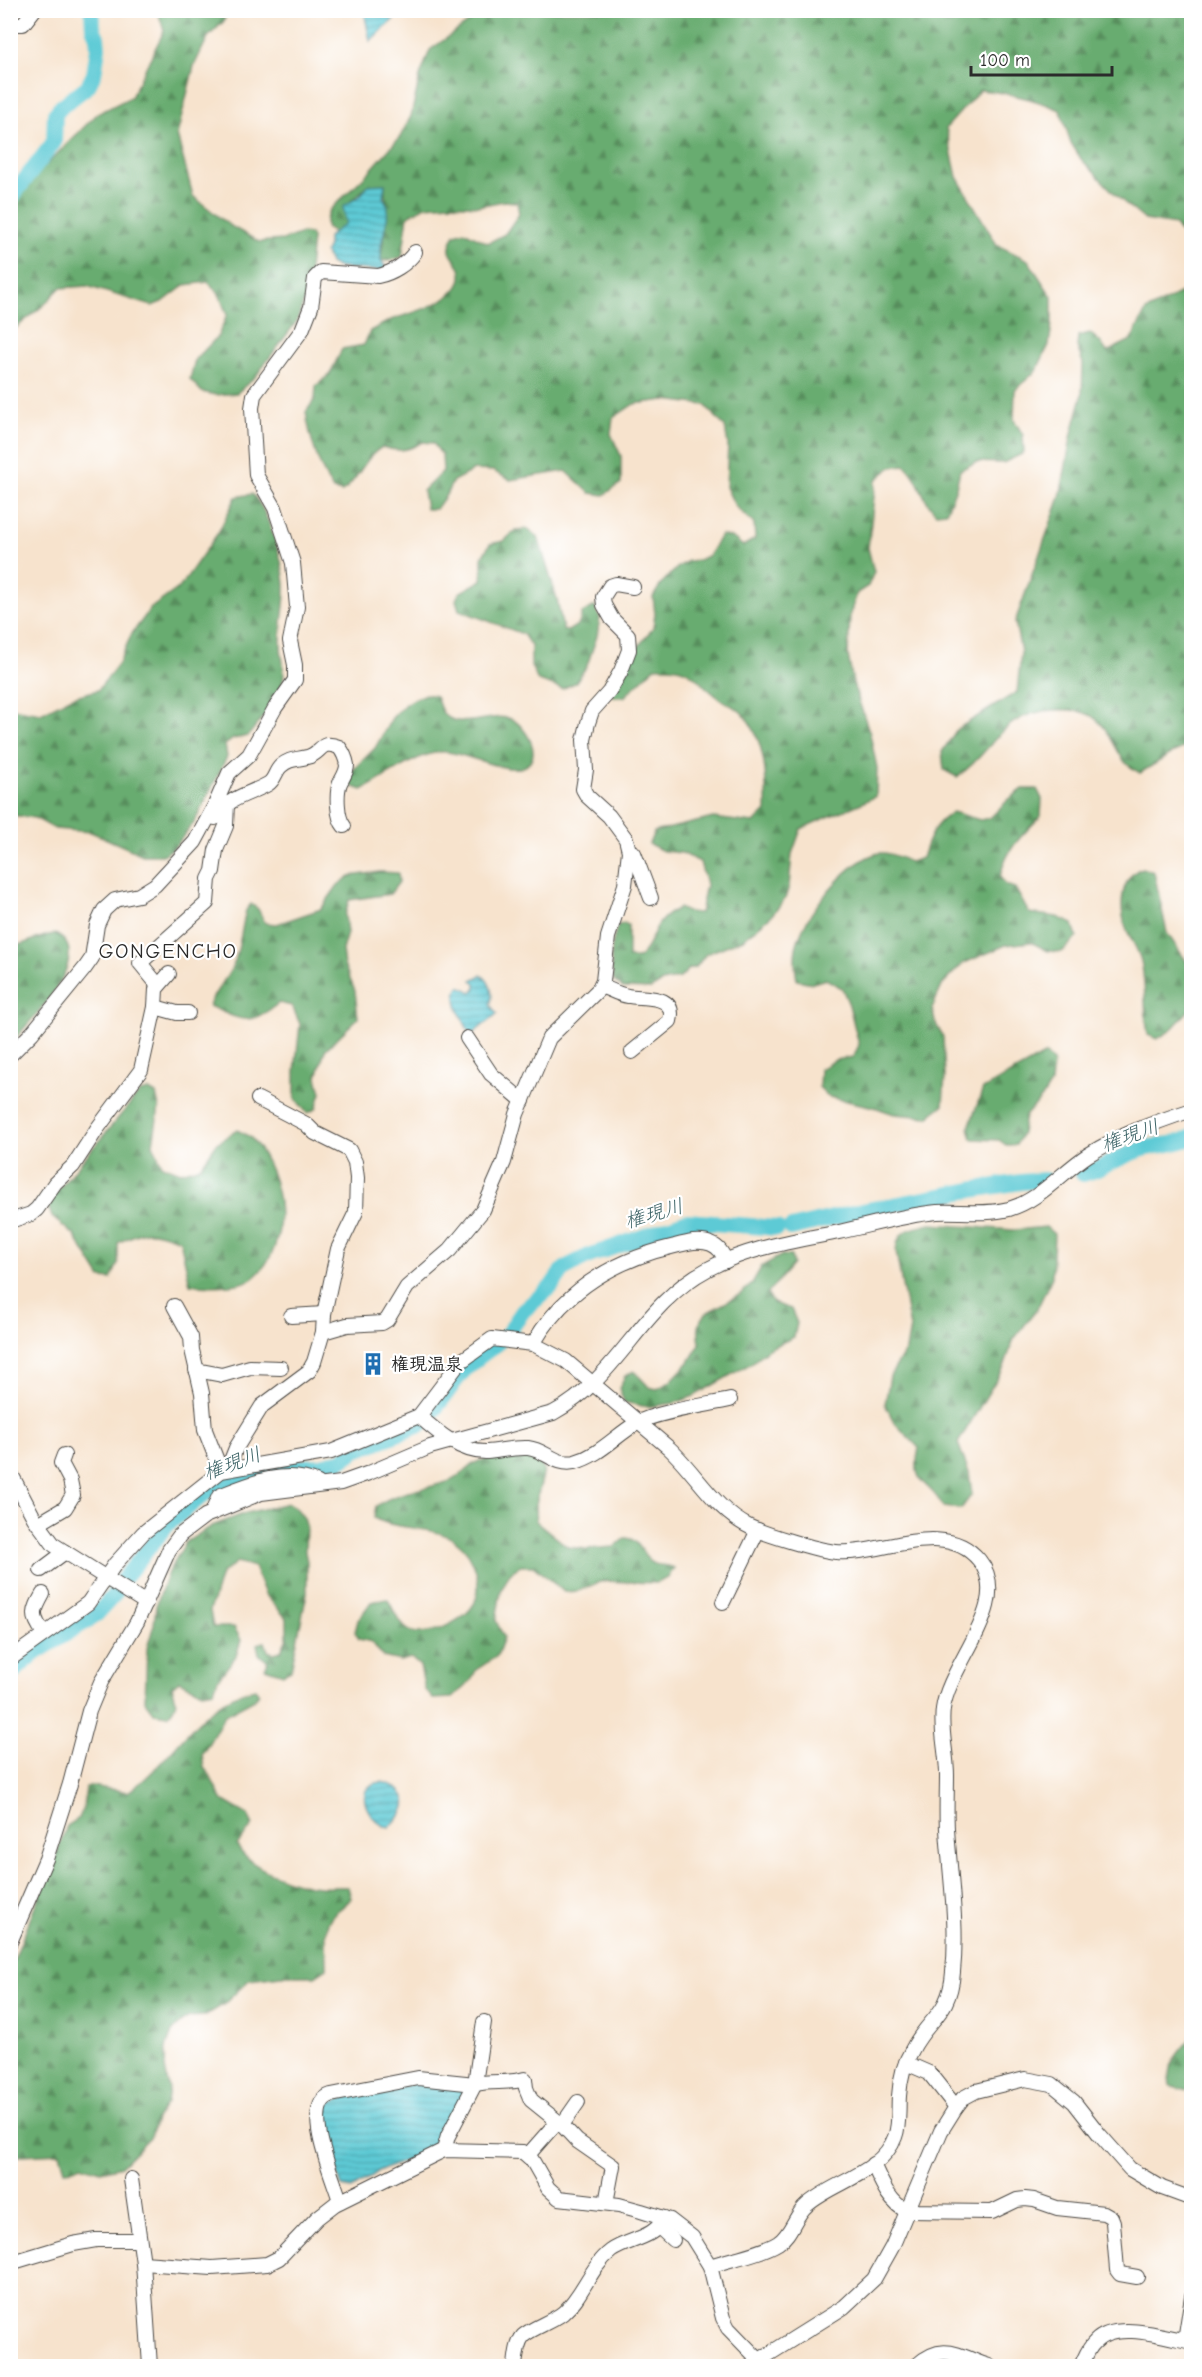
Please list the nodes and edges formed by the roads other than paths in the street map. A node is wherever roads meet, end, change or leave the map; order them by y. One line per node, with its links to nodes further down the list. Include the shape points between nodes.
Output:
1 (34, 10): 2 (street, via 22,24)
2 (10, 20)
3 (415, 252): 7 (street, via 391,272 378,276 321,272 315,278 311,307 302,330 255,395 252,408 256,475 275,508 293,563 297,607 290,641 295,680 249,755 229,773)
4 (633, 587): 8 (street, via 610,586 603,597 608,613 628,635 629,650 621,671 592,711 588,723 583,789 626,839)
5 (227, 803): 6 (street, via 270,783 278,768 289,760 312,755 328,745 339,747 347,765 339,785 339,817); 7 (street); 11 (street, via 226,826 216,850 207,903 140,963)
6 (344, 826)
7 (204, 827): 17 (street, via 155,885 139,895 115,900 104,910 97,925 92,958)
8 (628, 851): 9 (street, via 634,853); 12 (street, via 623,892 608,937)
9 (651, 898)
10 (169, 974): 11 (street)
11 (158, 985): 13 (street)
12 (601, 986): 16 (street, via 626,996 656,998 672,1015 670,1021); 19 (street, via 549,1038)
13 (155, 1007): 14 (street); 21 (street, via 141,1070 73,1166 37,1209)
14 (188, 1014)
15 (467, 1038): 19 (street, via 491,1074)
16 (632, 1052)
17 (10, 1055)
18 (258, 1099): 24 (street, via 349,1150 355,1162 356,1212 338,1249)
19 (522, 1101): 26 (street, via 495,1186 483,1210 456,1243 407,1287 387,1320)
20 (1191, 1110): 22 (street, via 1104,1145 1026,1202 1009,1209 915,1215)
21 (10, 1221)
22 (726, 1261): 27 (street, via 719,1248 699,1241 628,1260 571,1297); 30 (street, via 695,1276 656,1307)
23 (174, 1306): 29 (street, via 191,1336)
24 (324, 1314): 25 (street); 26 (street)
25 (291, 1316)
26 (323, 1332): 36 (street, via 309,1371 262,1406)
27 (533, 1344): 30 (street, via 566,1361); 32 (street, via 486,1342 460,1362)
28 (281, 1368): 29 (street, via 250,1367 222,1375)
29 (196, 1370): 36 (street, via 205,1430)
30 (593, 1386): 33 (street); 34 (street, via 553,1413)
31 (730, 1400): 33 (street)
32 (423, 1420): 34 (street); 37 (street)
33 (637, 1423): 34 (street, via 588,1458 571,1463 554,1461 529,1448 485,1452); 42 (street, via 685,1462 728,1513)
34 (451, 1440): 39 (street, via 341,1483)
35 (64, 1455): 41 (street, via 61,1463 73,1495 64,1508)
36 (224, 1469): 37 (street); 45 (street, via 143,1533 126,1550)
37 (271, 1470): 39 (street); 40 (street, via 219,1496)
38 (10, 1472): 41 (street)
39 (322, 1486): 40 (street, via 261,1493)
40 (212, 1513): 48 (street, via 180,1535)
41 (38, 1524): 43 (street, via 54,1545)
42 (758, 1530): 47 (street); 53 (street, via 835,1552 945,1540 971,1552 988,1579 986,1610 951,1682 943,1714 953,1974 942,2011 912,2048)
43 (65, 1552): 44 (street); 45 (street)
44 (41, 1570)
45 (108, 1580): 48 (street); 49 (street, via 88,1603)
46 (39, 1596): 49 (street, via 34,1616)
47 (723, 1602)
48 (146, 1603): 51 (street, via 89,1711 46,1858)
49 (44, 1633): 50 (street)
50 (10, 1659)
51 (10, 1942)
52 (484, 2022): 54 (street)
53 (906, 2063): 56 (street, via 930,2073); 60 (street, via 896,2137 886,2154)
54 (475, 2084): 57 (street, via 525,2079 531,2100); 58 (street); 63 (street, via 418,2078 324,2097 318,2109 319,2134)
55 (578, 2102): 57 (street)
56 (956, 2107): 62 (street, via 976,2091 1005,2083 1025,2079 1052,2084 1074,2102 1130,2169); 65 (street, via 941,2131)
57 (560, 2123): 59 (street); 64 (street, via 577,2141 614,2166)
58 (444, 2150): 59 (street); 63 (street)
59 (528, 2155): 64 (street, via 548,2188 559,2198)
60 (873, 2164): 65 (street, via 890,2196); 71 (street, via 806,2206 788,2234 775,2245)
61 (131, 2179): 67 (street)
62 (1191, 2199)
63 (340, 2201): 69 (street, via 317,2218 279,2258 267,2264 212,2268)
64 (606, 2203): 66 (street)
65 (907, 2211): 72 (street, via 992,2212 1025,2199 1058,2208 1104,2213 1113,2222 1117,2270); 75 (street, via 883,2265 862,2292)
66 (661, 2223): 68 (street); 71 (street, via 692,2237); 77 (street, via 610,2252 572,2304 545,2325 525,2334)
67 (138, 2240): 69 (street); 70 (street, via 73,2244)
68 (673, 2240)
69 (143, 2262): 76 (street)
70 (10, 2263)
71 (710, 2266): 75 (street, via 723,2318)
72 (1137, 2277)
73 (1191, 2296): 74 (street)
74 (1188, 2341): 80 (street, via 1113,2332 1096,2340)
75 (754, 2364)
76 (150, 2367)
77 (515, 2367)
78 (916, 2367): 79 (street, via 927,2356 940,2351)
79 (989, 2367)
80 (1080, 2367)

